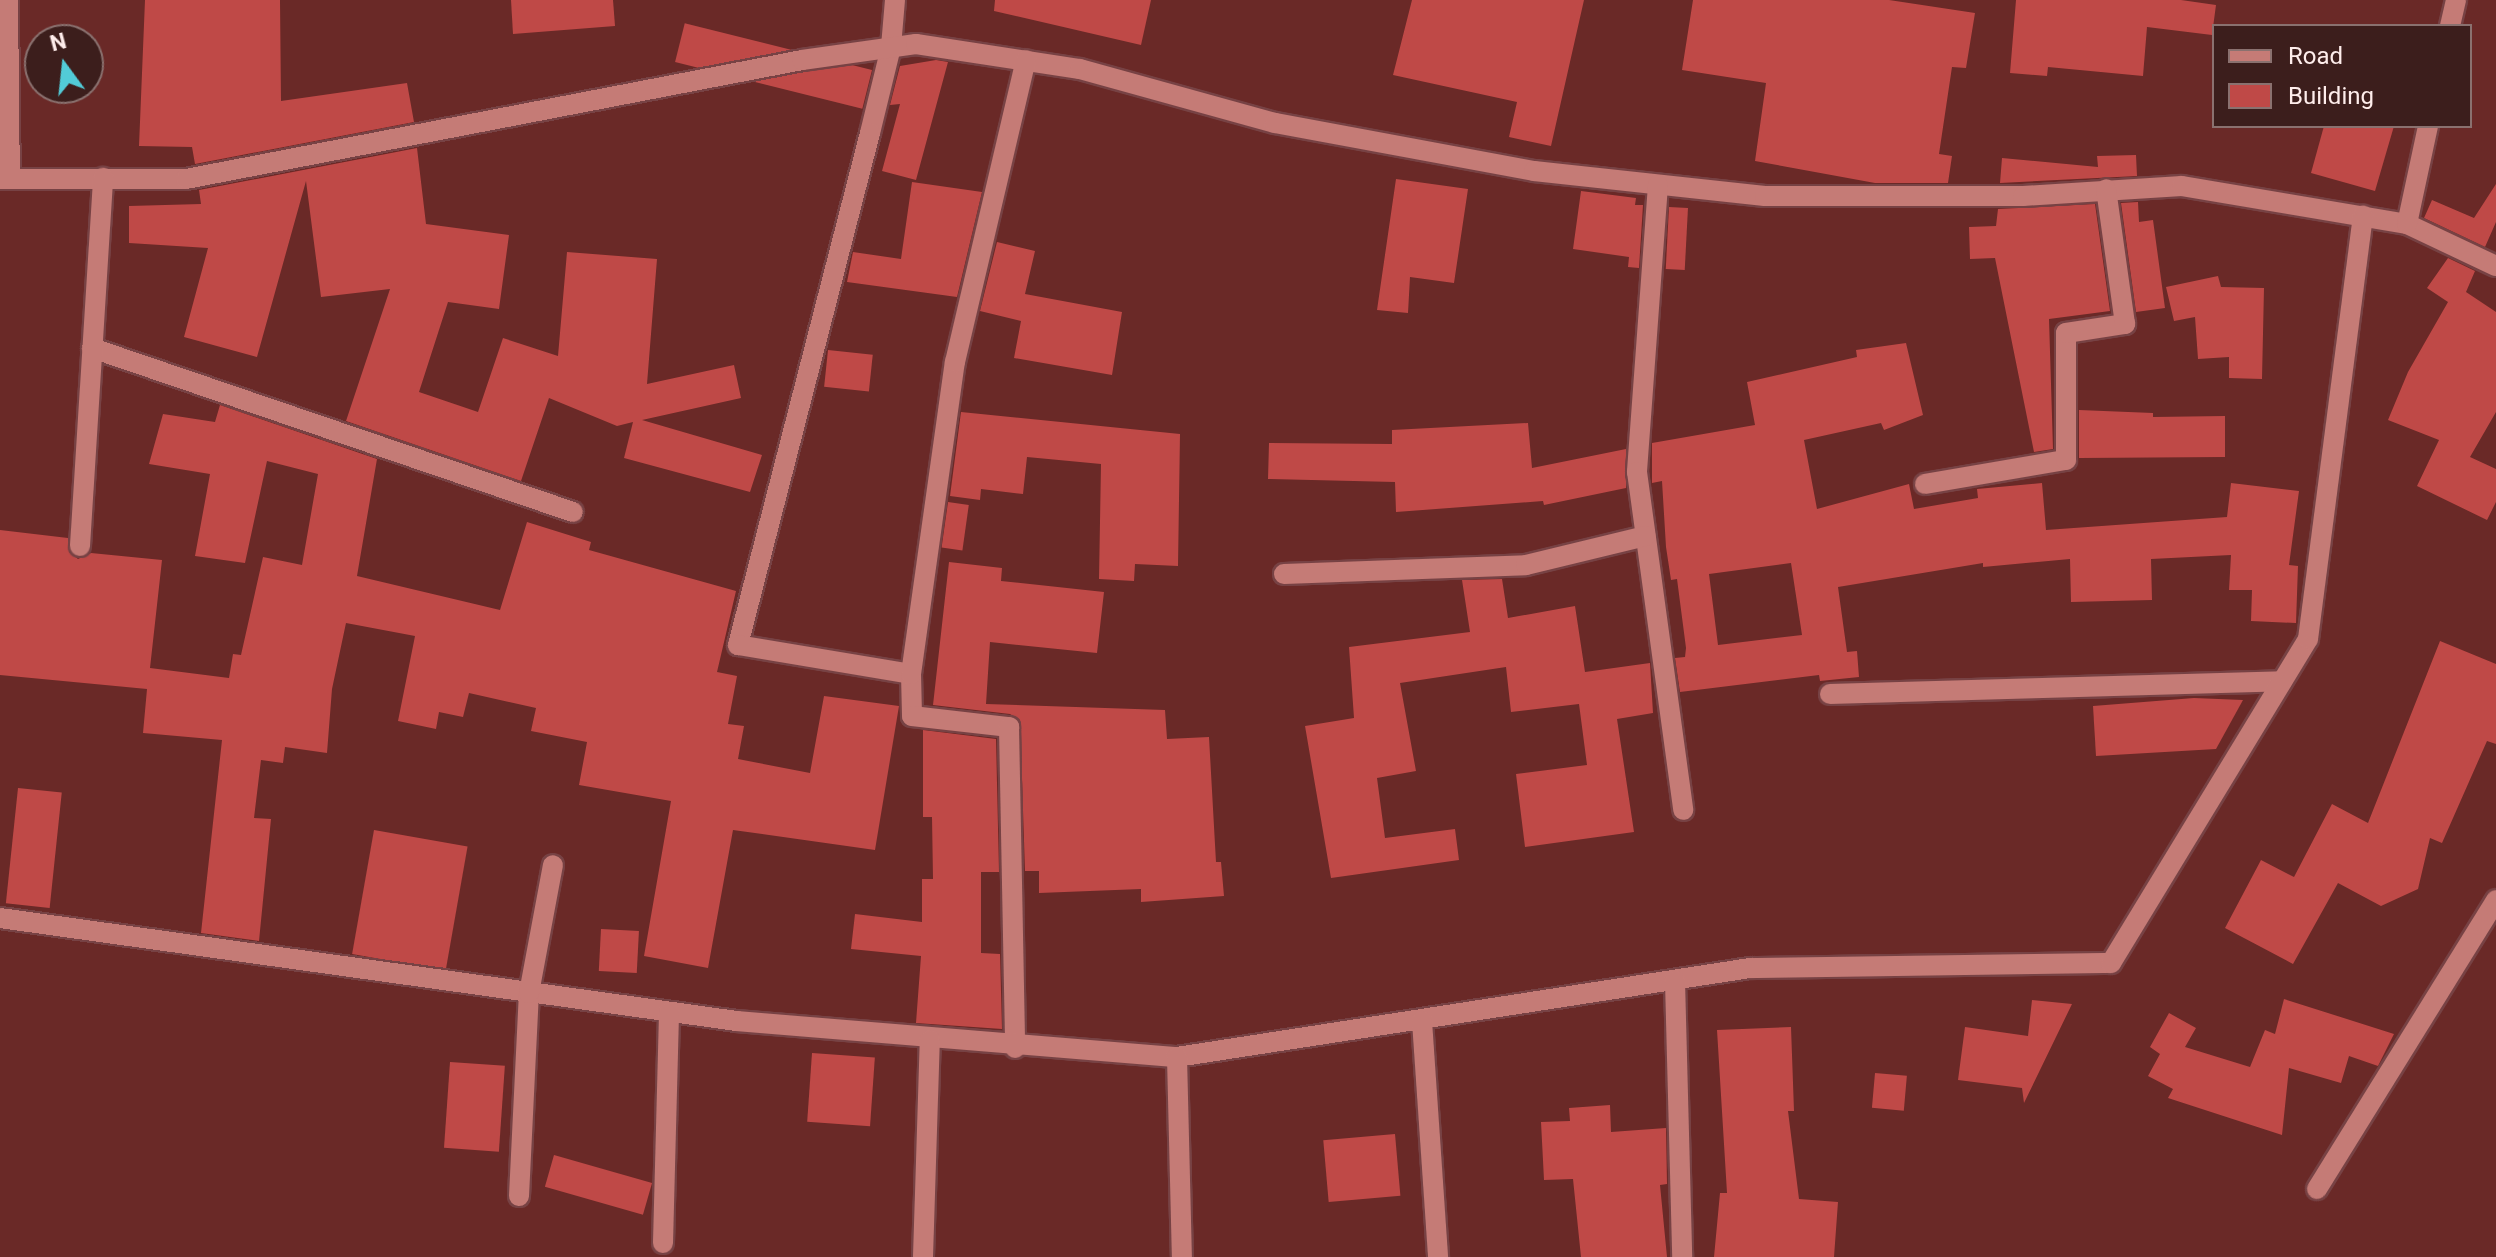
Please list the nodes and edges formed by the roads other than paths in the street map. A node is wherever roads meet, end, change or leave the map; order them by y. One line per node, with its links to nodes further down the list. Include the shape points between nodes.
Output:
1 (8, 0): 9 (street)
2 (895, 0): 5 (street)
3 (2456, 0): 4 (street)
4 (2450, 24)
5 (891, 47): 6 (street, via 916,44); 8 (street, via 186,179); 21 (street, via 738,645)
6 (1026, 60): 10 (street, via 1391,147); 21 (street, via 955,362)
7 (2428, 128): 13 (street)
8 (103, 178): 9 (street); 15 (street)
9 (5, 179)
10 (1658, 185): 11 (street, via 1765,196 1916,198); 18 (street, via 1637,472)
11 (2106, 189): 12 (street, via 2182,186); 16 (street, via 2125,324 2066,333 2066,460)
12 (2363, 216): 13 (street); 22 (street, via 2308,639)
13 (2407, 224): 14 (street)
14 (2496, 266)
15 (92, 348): 17 (street); 19 (street)
16 (1925, 484)
17 (573, 512)
18 (1646, 536): 20 (street, via 1526,565); 24 (street)
19 (80, 546)
20 (1284, 574)
21 (911, 674): 33 (street, via 912,716 1009,727)
22 (2282, 681): 23 (street); 28 (street, via 2111,963 1750,968)
23 (1830, 694)
24 (1683, 810)
25 (553, 865): 29 (street)
26 (2496, 900): 35 (street)
27 (0, 918): 29 (street)
28 (1675, 981): 31 (street); 41 (street)
29 (529, 993): 30 (street); 36 (street)
30 (669, 1012): 32 (street); 37 (street)
31 (1422, 1021): 34 (street); 40 (street)
32 (930, 1040): 33 (street); 38 (street)
33 (1015, 1048): 34 (street)
34 (1177, 1057): 39 (street)
35 (2317, 1189)
36 (519, 1196)
37 (663, 1243)
38 (923, 1257)
39 (1182, 1257)
40 (1438, 1257)
41 (1682, 1257)

